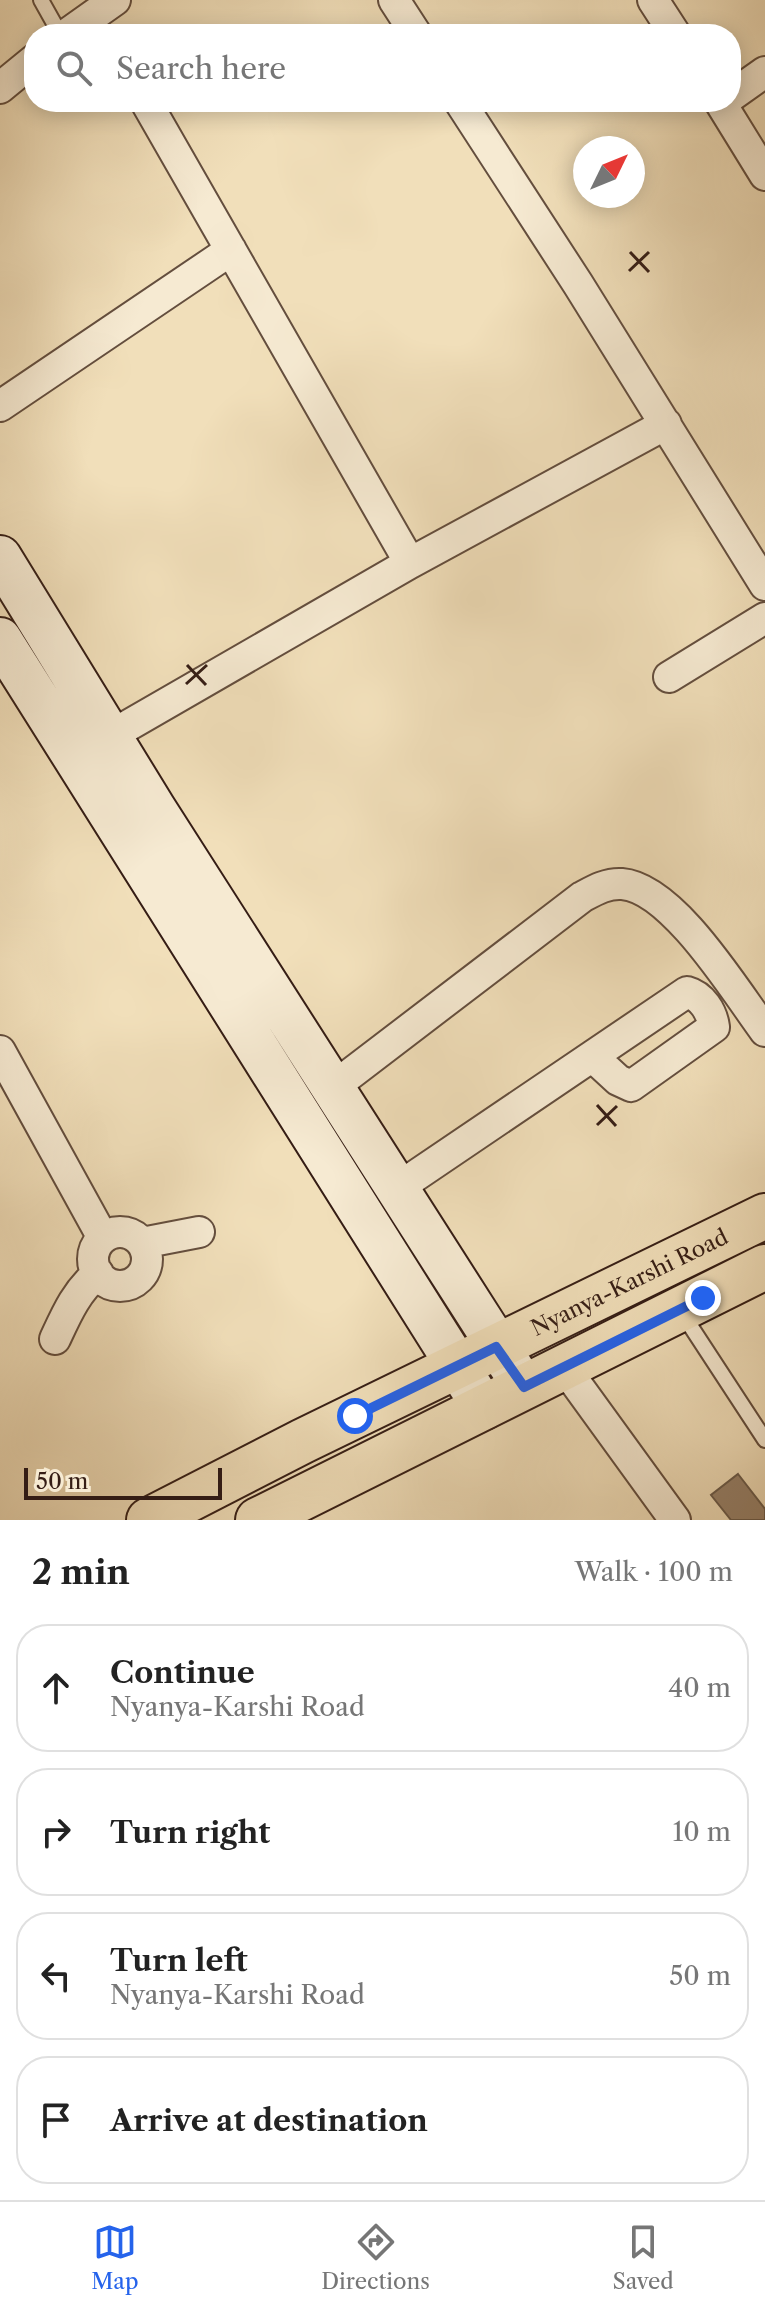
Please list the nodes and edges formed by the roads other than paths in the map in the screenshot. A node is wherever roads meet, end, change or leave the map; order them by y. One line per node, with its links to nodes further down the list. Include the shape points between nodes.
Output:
1 (41, 0): 4 (lane)
2 (394, 0): 5 (street)
3 (653, 0): 6 (street)
4 (54, 24)
5 (410, 24)
6 (669, 24)
7 (24, 68): 9 (street)
8 (765, 72): 10 (street)
9 (0, 88)
10 (741, 89)
11 (152, 112): 15 (street)
12 (466, 112): 17 (street)
13 (727, 112): 14 (street)
14 (765, 175)
15 (231, 250): 16 (street); 19 (street)
16 (0, 406)
17 (666, 424): 19 (street); 20 (street)
18 (0, 557): 24 (street)
19 (410, 563): 24 (street)
20 (765, 585)
21 (765, 618): 23 (street)
22 (0, 639): 38 (street)
23 (669, 677)
24 (110, 736): 28 (street)
25 (765, 1031): 28 (street, via 684,922 656,897 626,884 607,885 582,897)
26 (0, 1051): 32 (street)
27 (593, 1057): 29 (street)
28 (332, 1088): 29 (street)
29 (396, 1189): 38 (street)
30 (765, 1216): 38 (main road, Nyanya-Karshi Road)
31 (199, 1232): 33 (street)
32 (103, 1238): 33 (street, via 119,1232); 35 (street, via 94,1253)
33 (142, 1243): 35 (street, via 147,1260 134,1282 109,1283)
34 (765, 1267): 36 (main road)
35 (98, 1273): 37 (street, via 73,1299)
36 (680, 1310): 39 (main road); 42 (lane)
37 (55, 1339)
38 (477, 1356): 40 (street); 41 (street); 44 (main road, Nyanya-Karshi Road)
39 (564, 1367): 40 (main road); 45 (street)
40 (524, 1387): 41 (main road)
41 (484, 1408): 43 (main road)
42 (765, 1440)
43 (263, 1519)
44 (149, 1520)
45 (675, 1520)

